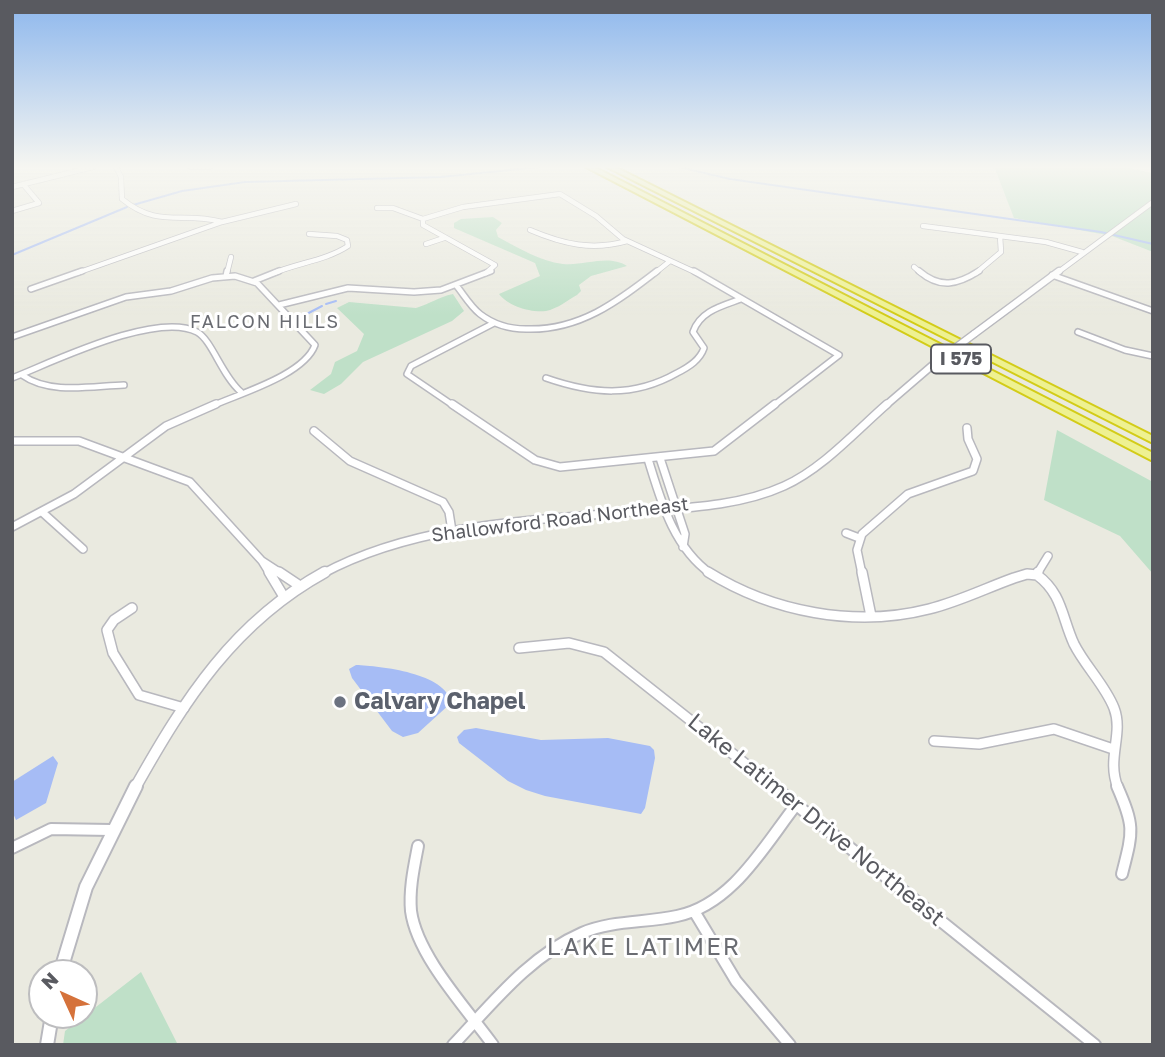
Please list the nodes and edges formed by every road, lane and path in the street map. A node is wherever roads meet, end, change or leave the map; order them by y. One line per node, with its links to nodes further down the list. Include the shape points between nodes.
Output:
1 (147, 216): 11 (street)
2 (245, 216): 11 (street)
3 (416, 216): 10 (street)
4 (432, 216): 10 (street)
5 (596, 216): 17 (street)
6 (685, 216): 50 (highway, I 575)
7 (697, 216): 47 (highway)
8 (708, 216): 25 (highway, I 575)
9 (1133, 216): 19 (street, Shallowford Road Northeast)
10 (423, 219): 16 (street, via 422,224)
11 (222, 222): 30 (street)
12 (923, 226): 15 (street)
13 (530, 230): 17 (street, via 578,247)
14 (309, 234): 28 (street, via 341,237 348,246)
15 (1000, 236): 19 (street); 24 (street, via 998,258 958,285 952,287)
16 (444, 238): 18 (street); 22 (street)
17 (627, 241): 21 (street)
18 (426, 244)
19 (1082, 252): 27 (street, Shallowford Road Northeast)
20 (231, 257): 26 (street)
21 (670, 261): 31 (street); 34 (street, via 583,322 538,330)
22 (496, 267): 23 (street); 29 (street)
23 (503, 267)
24 (914, 267)
25 (815, 270): 45 (highway, I 575); 47 (highway)
26 (226, 276): 28 (street); 36 (street, via 126,297)
27 (1050, 276): 33 (street); 52 (street, Shallowford Road Northeast, bridge, via 935,363 791,484 749,498)
28 (254, 281): 32 (street)
29 (456, 285): 32 (street, via 414,292 348,288); 34 (street, via 476,312)
30 (31, 289)
31 (741, 299): 40 (street, via 701,317 693,332 704,348 701,357 660,384 600,393); 49 (street, via 842,356 720,449)
32 (279, 305): 42 (street, via 313,342 314,351 289,373)
33 (1153, 310)
34 (494, 323): 51 (street, via 403,371 542,464 560,467)
35 (1078, 332): 37 (street)
36 (12, 337)
37 (1153, 356)
38 (22, 375): 39 (street); 41 (street, via 45,386); 42 (street, via 136,331 177,326 204,338 226,377)
39 (12, 378)
40 (546, 378)
41 (124, 384)
42 (241, 392): 48 (street, via 173,422)
43 (967, 428): 58 (street, via 966,436 978,455 973,471 908,494)
44 (314, 431): 56 (street, via 347,459 443,502)
45 (1153, 440)
46 (12, 441): 48 (street, via 79,441)
47 (1153, 449)
48 (124, 457): 54 (street); 62 (street, via 199,489)
49 (660, 458): 51 (street); 52 (street)
50 (1153, 458)
51 (648, 460): 53 (street)
52 (676, 506): 53 (street, Shallowford Road Northeast); 59 (street, via 685,534)
53 (664, 507): 56 (street, Shallowford Road Northeast); 59 (street)
54 (42, 512): 55 (street); 60 (street)
55 (12, 527)
56 (452, 531): 64 (street, Shallowford Road Northeast, via 379,548)
57 (846, 533): 58 (street)
58 (859, 538): 67 (street, via 857,550)
59 (683, 547): 67 (street, via 712,575 763,600 815,613)
60 (83, 549)
61 (1048, 556): 63 (street)
62 (262, 561): 64 (street); 65 (street)
63 (1037, 575): 67 (street, via 1027,573 928,610); 71 (street, via 1058,596 1074,643 1114,708)
64 (300, 586): 65 (street, Shallowford Road Northeast)
65 (284, 597): 69 (street, Shallowford Road Northeast, via 228,647)
66 (132, 608): 69 (street, via 106,631 108,645 139,695)
67 (871, 616)
68 (519, 648): 72 (street, Lake Latimer Drive Northeast, via 562,641 598,648)
69 (184, 708): 73 (street, Shallowford Road Northeast)
70 (934, 741): 71 (street, via 986,743 1055,729)
71 (1113, 749): 76 (street, via 1114,782 1131,818)
72 (796, 804): 77 (street, via 737,877); 83 (street, Lake Latimer Drive Northeast)
73 (111, 830): 75 (street, via 51,829); 78 (street, Shallowford Road Northeast, via 72,921)
74 (418, 846): 79 (street, via 411,893 413,922)
75 (12, 848)
76 (1122, 874)
77 (694, 911): 79 (street, via 583,933 544,956); 82 (street, via 736,981)
78 (63, 959)
79 (476, 1021): 80 (street); 81 (street)
80 (453, 1045)
81 (493, 1045)
82 (790, 1045)
83 (1095, 1045)

